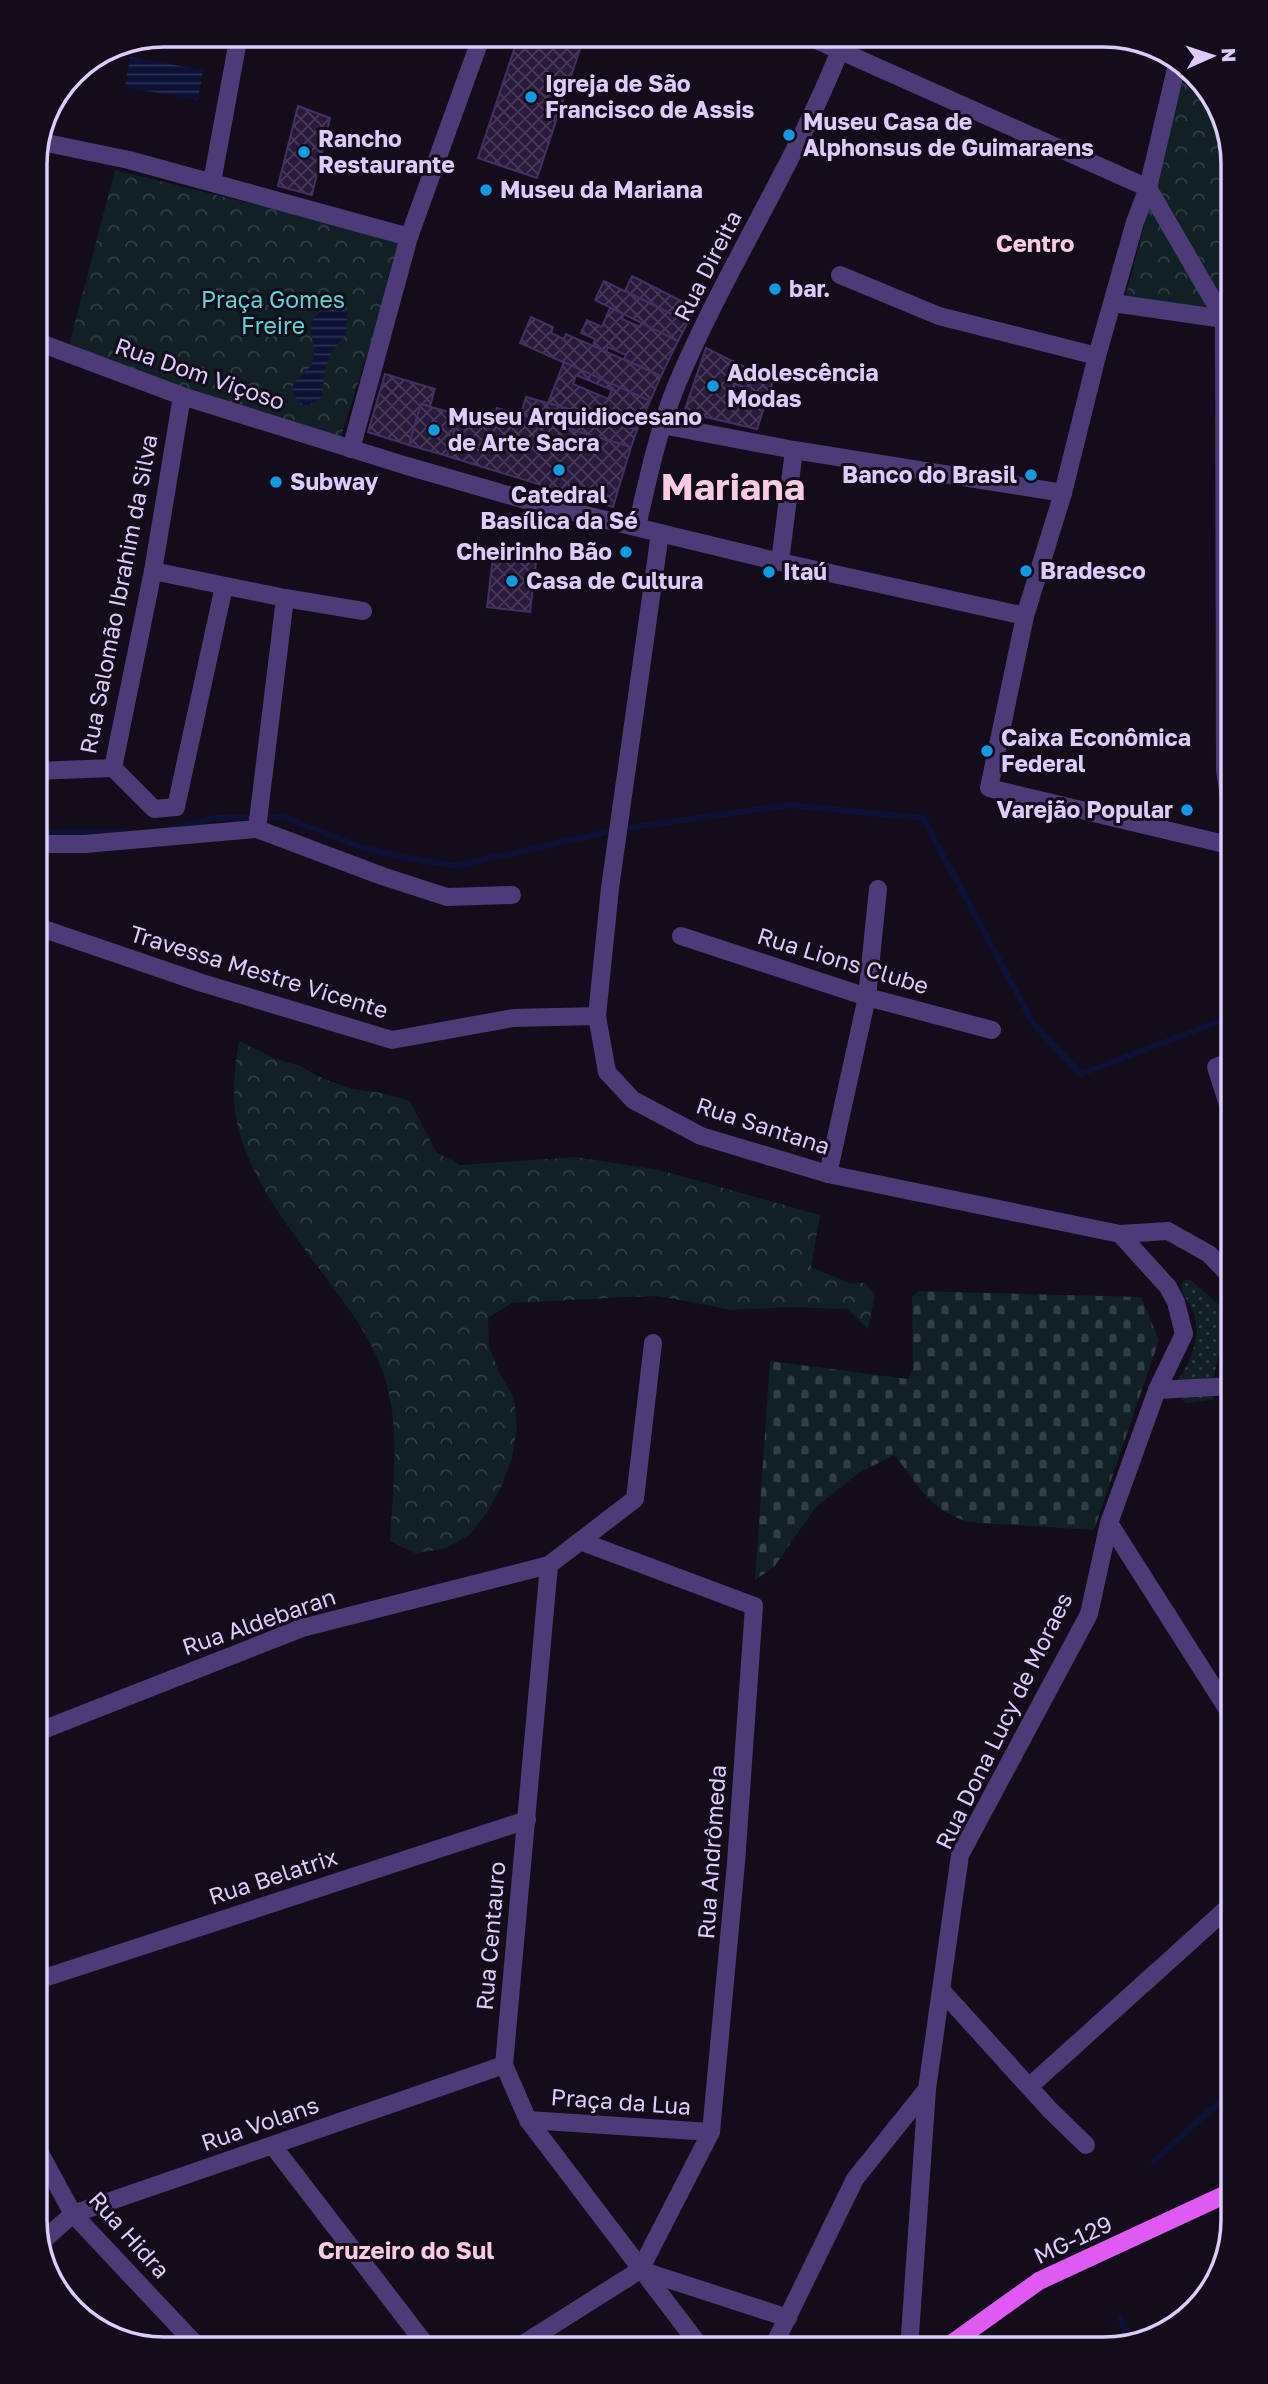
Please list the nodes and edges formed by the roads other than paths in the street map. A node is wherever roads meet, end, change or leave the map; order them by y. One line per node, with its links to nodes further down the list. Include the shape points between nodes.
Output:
1 (237, 47): 7 (street)
2 (478, 47): 9 (street)
3 (841, 48): 17 (street, Rua Direita, via 808,125 701,332)
4 (853, 48): 8 (street)
5 (1175, 71): 8 (street)
6 (50, 144): 7 (street)
7 (212, 181): 9 (street)
8 (1148, 188): 11 (street); 12 (street)
9 (409, 237): 18 (street)
10 (839, 275): 15 (street, via 939,316)
11 (1113, 303): 13 (street); 15 (street)
12 (1221, 308)
13 (1221, 319)
14 (48, 346): 16 (street, Rua Dom Viçoso)
15 (1097, 356): 20 (street)
16 (181, 396): 18 (street, Rua Dom Viçoso); 24 (street, Rua Salomão Ibrahim da Silva)
17 (663, 425): 19 (street); 21 (street, Rua Direita)
18 (351, 449): 21 (street, Rua Dom Viçoso)
19 (794, 450): 20 (street); 23 (street)
20 (1063, 493): 28 (street)
21 (636, 527): 22 (street, Rua Dom Viçoso)
22 (660, 533): 23 (street, Rua Dom Viçoso); 39 (street, Rua Santana, via 610,888)
23 (780, 562): 28 (street, Rua Dom Viçoso)
24 (153, 571): 25 (street); 29 (street, Rua Salomão Ibrahim da Silva)
25 (224, 586): 26 (street); 29 (street, via 176,807 153,810)
26 (285, 598): 27 (street); 31 (street)
27 (363, 611)
28 (1025, 616): 32 (street, via 989,789)
29 (113, 768): 30 (street, Rua Salomão Ibrahim da Silva)
30 (48, 771)
31 (257, 829): 33 (street); 35 (street, via 447,897)
32 (1221, 843)
33 (48, 844)
34 (877, 889): 38 (street)
35 (512, 895)
36 (48, 930): 39 (street, Travessa Mestre Vicente, via 392,1040 513,1018)
37 (681, 936): 38 (street, Rua Lions Clube)
38 (867, 997): 40 (street, Rua Lions Clube); 43 (street)
39 (597, 1016): 43 (street, Rua Santana, via 607,1072 633,1100 701,1136)
40 (992, 1030)
41 (1221, 1065): 42 (street, via 1216,1067)
42 (1221, 1083)
43 (828, 1174): 44 (street, Rua Santana)
44 (1120, 1234): 45 (street, Rua Santana, via 1168,1231 1209,1254); 48 (street, Rua Dona Lucy de Moraes, via 1168,1287 1184,1334)
45 (1221, 1266)
46 (653, 1343): 50 (street, Rua Aldebaran, via 635,1499)
47 (1221, 1387): 48 (street)
48 (1157, 1390): 49 (street, Rua Dona Lucy de Moraes)
49 (1109, 1523): 52 (street); 57 (street, Rua Dona Lucy de Moraes, via 1088,1614 960,1855)
50 (580, 1541): 51 (street, Rua Aldebaran); 62 (street, Rua Andrômeda, via 754,1606)
51 (550, 1565): 53 (street, Rua Aldebaran, via 302,1628); 54 (street, Rua Centauro)
52 (1221, 1699)
53 (47, 1728)
54 (527, 1820): 56 (street, Rua Belatrix); 58 (street, Rua Centauro)
55 (1221, 1914): 59 (street)
56 (47, 1977)
57 (942, 1991): 59 (street); 60 (street, Rua Dona Lucy de Moraes)
58 (504, 2065): 61 (street, Rua Centauro); 64 (street, Rua Volans)
59 (1030, 2086): 63 (street)
60 (927, 2089): 70 (street, via 855,2179); 76 (street, Rua Dona Lucy de Moraes)
61 (528, 2120): 62 (street, Praça da Lua); 69 (street, Rua Centauro)
62 (711, 2132): 69 (street, Rua Andrômeda)
63 (1086, 2145)
64 (273, 2146): 67 (street, Rua Volans); 72 (street)
65 (47, 2166): 67 (street, Rua Hidra)
66 (1221, 2197): 77 (main road, MG-129 / MG-129, via 1039,2281)
67 (73, 2214): 68 (street, Rua Volans); 71 (street, Rua Hidra)
68 (49, 2235)
69 (640, 2270): 70 (street); 73 (street); 74 (street, Rua Centauro)
70 (788, 2318): 75 (street)
71 (188, 2336)
72 (419, 2336)
73 (536, 2336)
74 (692, 2337)
75 (778, 2337)
76 (910, 2337)
77 (961, 2337)

